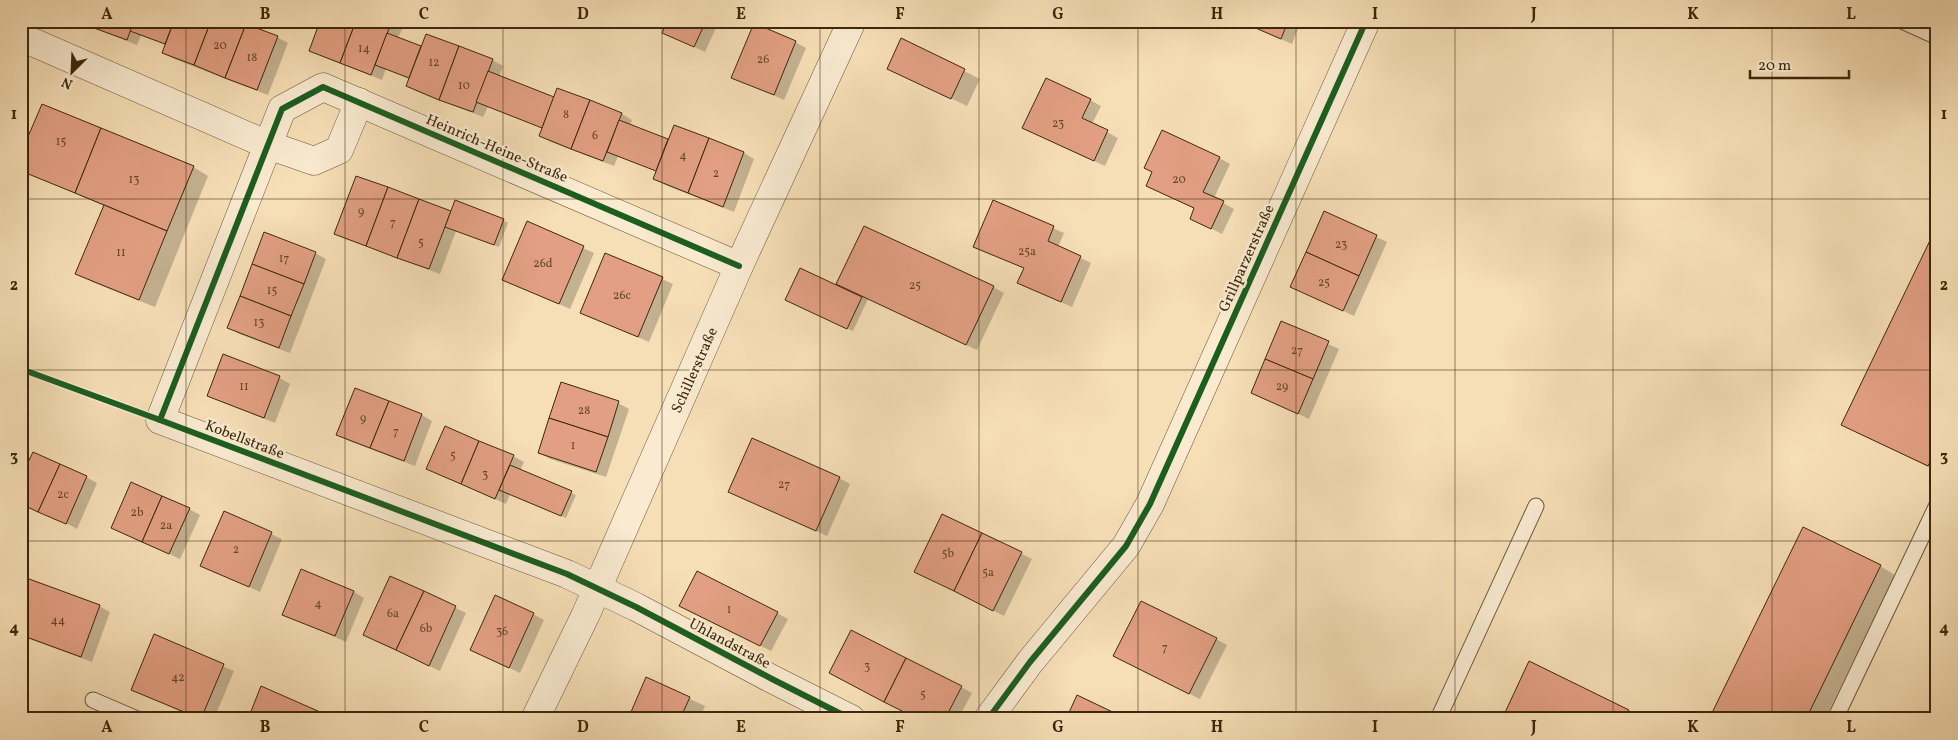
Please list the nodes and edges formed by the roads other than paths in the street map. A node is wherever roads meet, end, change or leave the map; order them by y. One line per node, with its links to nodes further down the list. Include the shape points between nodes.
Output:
1 (852, 21): 8 (street, Schillerstraße)
2 (1366, 21): 16 (street, Grillparzerstraße, via 1150,504 1126,546 1030,662)
3 (1902, 21): 5 (lane)
4 (21, 36): 7 (street)
5 (1937, 37)
6 (359, 102): 7 (street, Heinrich-Heine-Straße, via 323,87 282,109); 7 (street, via 339,150 314,161); 8 (street, Heinrich-Heine-Straße)
7 (268, 145): 11 (street, Kobellstraße, via 160,420)
8 (739, 266): 11 (street, Schillerstraße)
9 (1937, 505): 18 (lane)
10 (1536, 506): 17 (lane)
11 (598, 588): 14 (street, Schillerstraße); 15 (street, Uhlandstraße)
12 (94, 700): 13 (lane)
13 (137, 719)
14 (535, 719)
15 (851, 719)
16 (988, 719)
17 (1438, 719)
18 (1835, 719)

